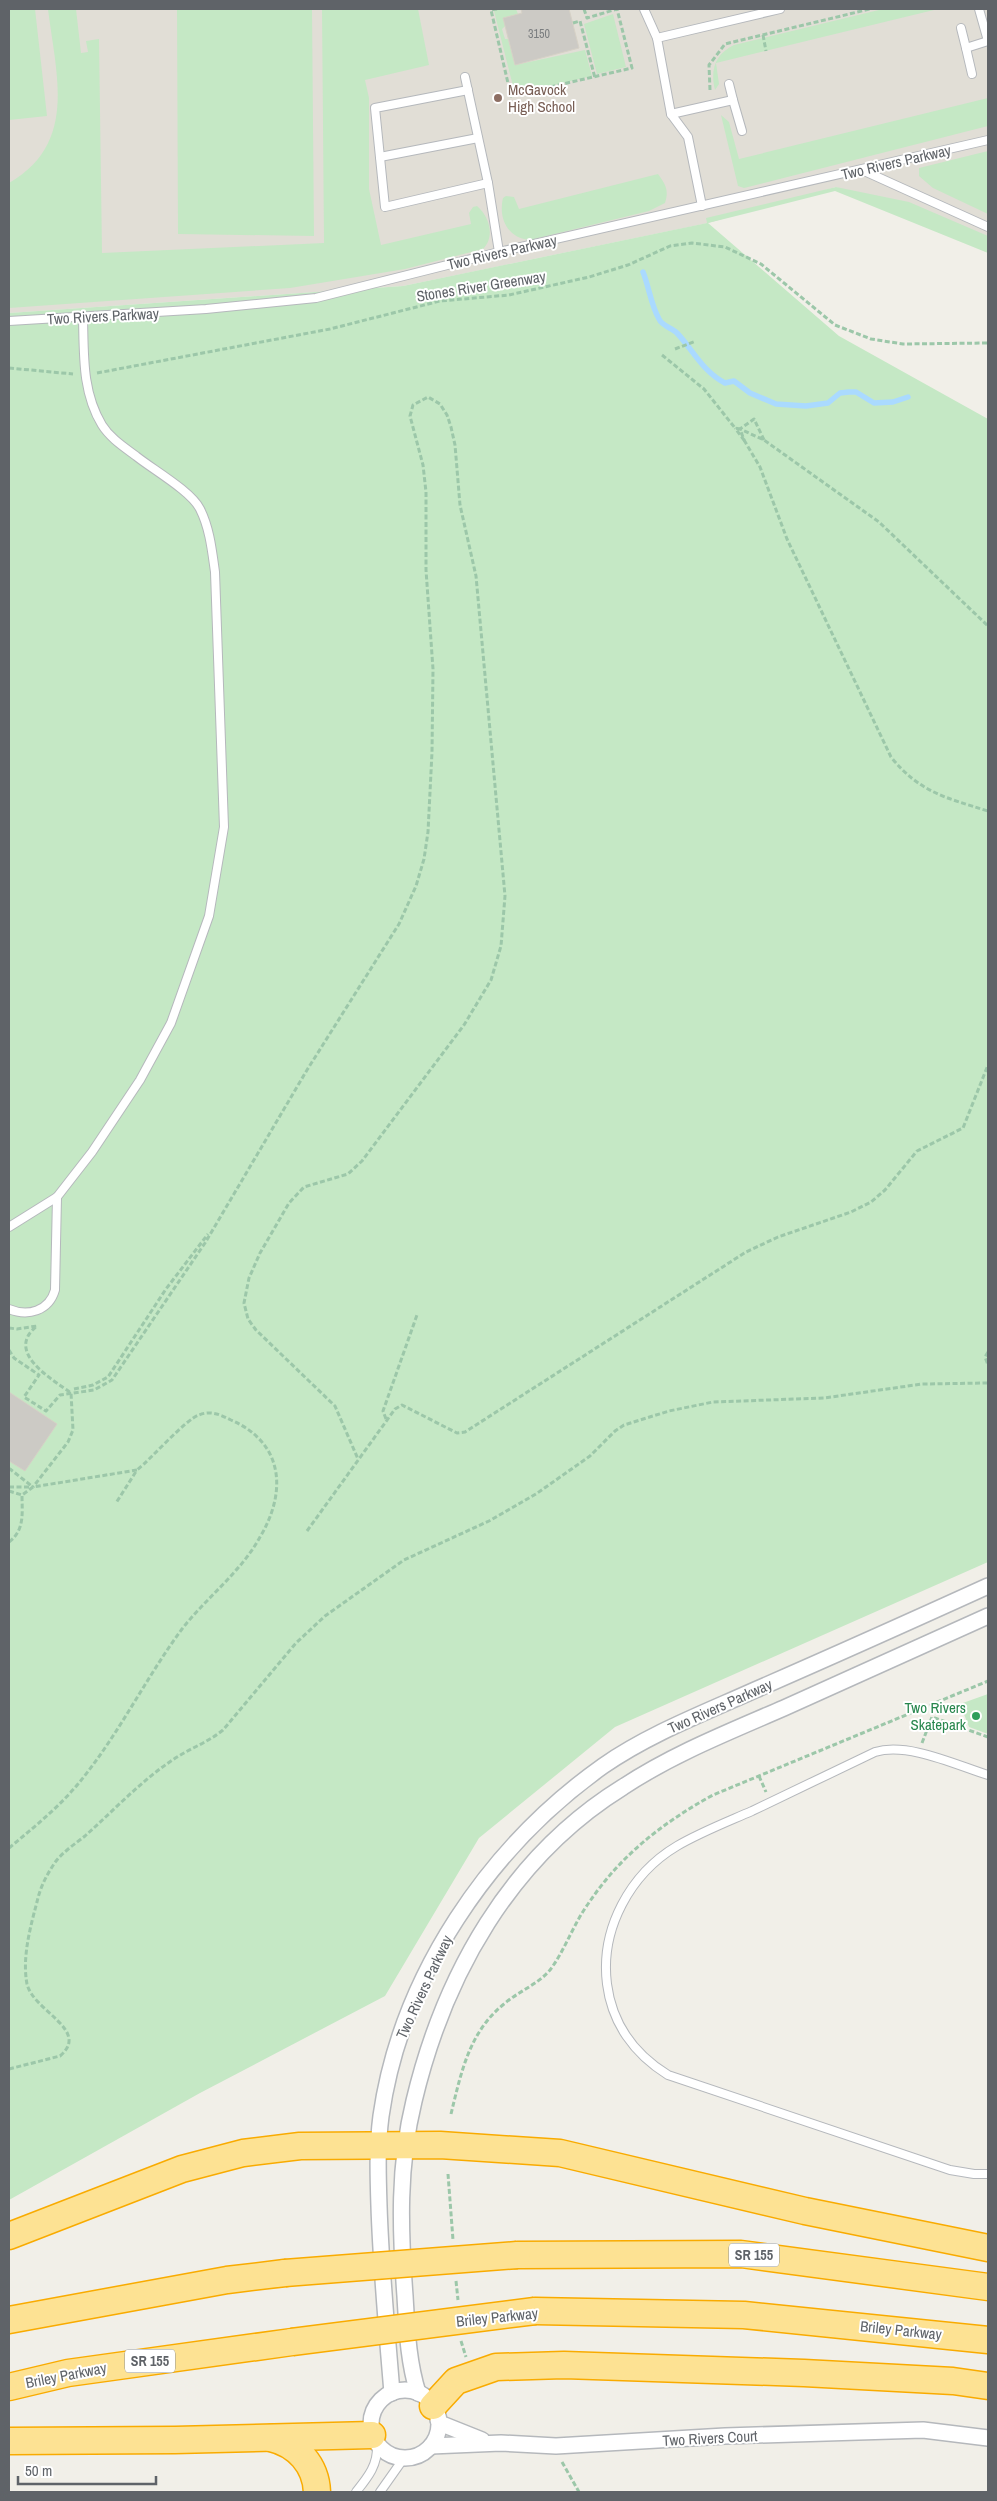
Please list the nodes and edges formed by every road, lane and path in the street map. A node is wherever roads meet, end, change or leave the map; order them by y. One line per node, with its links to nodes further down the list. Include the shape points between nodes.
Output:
1 (496, 9): 18 (path, via 491,10 511,96)
2 (584, 9): 8 (path)
3 (617, 9): 8 (path); 18 (path, via 632,68)
4 (644, 9): 13 (lane)
5 (780, 9): 13 (lane)
6 (870, 9): 12 (path)
7 (979, 9): 14 (lane, via 988,41)
8 (587, 18): 9 (path)
9 (580, 21): 10 (path); 18 (path)
10 (573, 23)
11 (962, 28): 14 (lane)
12 (763, 35): 15 (path); 21 (path, via 725,44 717,52 709,65)
13 (656, 38): 23 (lane)
14 (966, 48): 16 (lane)
15 (766, 51)
16 (972, 74)
17 (465, 77): 20 (lane)
18 (595, 78)
19 (729, 84): 22 (lane)
20 (468, 90): 25 (lane); 27 (lane, via 375,108)
21 (710, 90)
22 (733, 100): 23 (lane); 24 (lane)
23 (671, 114): 30 (lane, via 688,137)
24 (742, 132)
25 (478, 138): 27 (lane); 29 (lane)
26 (988, 140): 28 (lane, Two Rivers Parkway)
27 (380, 157): 29 (lane, via 386,207)
28 (862, 170): 30 (lane, Two Rivers Parkway); 31 (lane)
29 (488, 183): 32 (lane)
30 (702, 206): 32 (lane, Two Rivers Parkway)
31 (988, 227)
32 (499, 252): 33 (lane, Two Rivers Parkway, via 316,298)
33 (83, 317): 34 (lane, Two Rivers Parkway); 40 (lane)
34 (9, 321)
35 (696, 341): 37 (path)
36 (988, 343): 40 (path, Stones River Greenway, via 903,344 862,336 835,325 760,264 725,247 692,242 670,246 628,265 589,277 509,295 440,301 330,329 107,373)
37 (675, 349)
38 (662, 355): 41 (path, via 704,389)
39 (9, 368): 40 (path, Stones River Greenway)
40 (85, 374): 48 (lane, via 88,394 103,426 116,441 178,486 200,507 210,535 215,572 224,827 209,916 170,1023 140,1080 92,1152)
41 (735, 428): 42 (path); 43 (path)
42 (740, 429): 43 (path); 44 (path); 44 (path, via 754,419)
43 (744, 440): 46 (path, via 760,467 787,539 891,756 911,779 924,788)
44 (764, 440): 45 (path, via 879,522)
45 (988, 626)
46 (988, 811)
47 (988, 1065): 58 (path, via 963,1128 917,1151 871,1202 761,1244 465,1432 457,1433 402,1405)
48 (57, 1197): 49 (lane); 50 (lane, via 53,1297 46,1306 31,1312)
49 (9, 1227)
50 (9, 1309)
51 (417, 1315): 58 (path, via 383,1410)
52 (9, 1328): 57 (path, via 37,1326 28,1333 26,1342 32,1361 47,1377)
53 (9, 1350): 57 (path, via 14,1358 39,1376 24,1397 46,1411 60,1395)
54 (988, 1352): 55 (path, via 985,1357)
55 (988, 1365)
56 (988, 1383): 76 (path, via 922,1384 824,1398 713,1402 669,1411 624,1425 590,1456 536,1494 489,1521 404,1560 325,1616 303,1636 223,1730 210,1741 172,1760 55,1862 41,1885 26,1955 26,1976 33,1998 68,2031 69,2041 60,2056)
57 (73, 1391): 59 (path, via 94,1390 112,1380 212,1229 399,924 412,896 424,859 431,780 433,668 426,570 426,492 423,465 410,416 417,401 428,397 444,409 451,427 460,505 476,576 505,896 501,946 490,980 464,1025 362,1161 348,1174 304,1187 289,1203 260,1253 244,1295 246,1315 256,1330 334,1406); 62 (path, via 73,1430 68,1442)
58 (386, 1420): 59 (path)
59 (358, 1459): 66 (path)
60 (9, 1470): 62 (path)
61 (137, 1470): 62 (path); 65 (path); 75 (path, via 198,1415 215,1413 242,1424 264,1442 273,1458 276,1477 271,1515 245,1558 179,1634 79,1783)
62 (33, 1487): 63 (path); 64 (path)
63 (9, 1489): 64 (path)
64 (22, 1495): 67 (path, via 22,1524 16,1537)
65 (116, 1504)
66 (307, 1532)
67 (9, 1542)
68 (988, 1586): 77 (street, Two Rivers Parkway, via 658,1734 605,1765 556,1802 512,1846 473,1893 440,1946 392,2060)
69 (988, 1616): 78 (street, Two Rivers Parkway, via 671,1758 620,1788 574,1823 532,1864 495,1910 464,1959 440,2012 422,2068)
70 (988, 1736): 71 (path, via 932,1717)
71 (918, 1753): 72 (lane); 79 (lane, via 894,1749 876,1752 690,1839 661,1857 632,1888 611,1928 605,1963 608,1992 616,2017 629,2040 646,2060 668,2075 950,2170)
72 (988, 1775)
73 (759, 1776): 74 (path)
74 (768, 1796)
75 (9, 1848)
76 (9, 2069)
77 (378, 2147): 78 (highway); 80 (highway, via 300,2146 243,2153 182,2169); 87 (street, Two Rivers Parkway, via 380,2243)
78 (405, 2147): 81 (highway, via 440,2145 560,2153 777,2205); 88 (street, Two Rivers Parkway, via 400,2230 410,2366)
79 (988, 2174)
80 (9, 2236)
81 (988, 2248)
82 (988, 2286): 83 (highway, SR 155, bridge, via 741,2254 517,2256 227,2280)
83 (9, 2320)
84 (988, 2340): 86 (highway, Briley Parkway / SR 155, bridge, via 744,2315 535,2311 68,2373)
85 (988, 2386): 88 (highway, via 953,2381 804,2373 506,2366 456,2381)
86 (9, 2387)
87 (392, 2393): 88 (street, via 401,2390); 91 (street, via 378,2402 373,2413)
88 (430, 2406): 93 (street, via 475,2438); 94 (street, via 437,2433)
89 (270, 2437): 91 (highway); 92 (highway); 97 (highway, via 289,2444 304,2458 314,2475)
90 (988, 2438): 93 (street, Two Rivers Court, via 922,2430 725,2436 556,2446)
91 (374, 2440): 95 (street, via 388,2454); 98 (lane, via 378,2459)
92 (9, 2441)
93 (501, 2443): 94 (street, Two Rivers Court)
94 (431, 2446): 95 (street, via 415,2456)
95 (404, 2458): 99 (lane)
96 (562, 2462): 100 (path)
97 (317, 2492)
98 (356, 2492)
99 (380, 2492)
100 (580, 2492)

